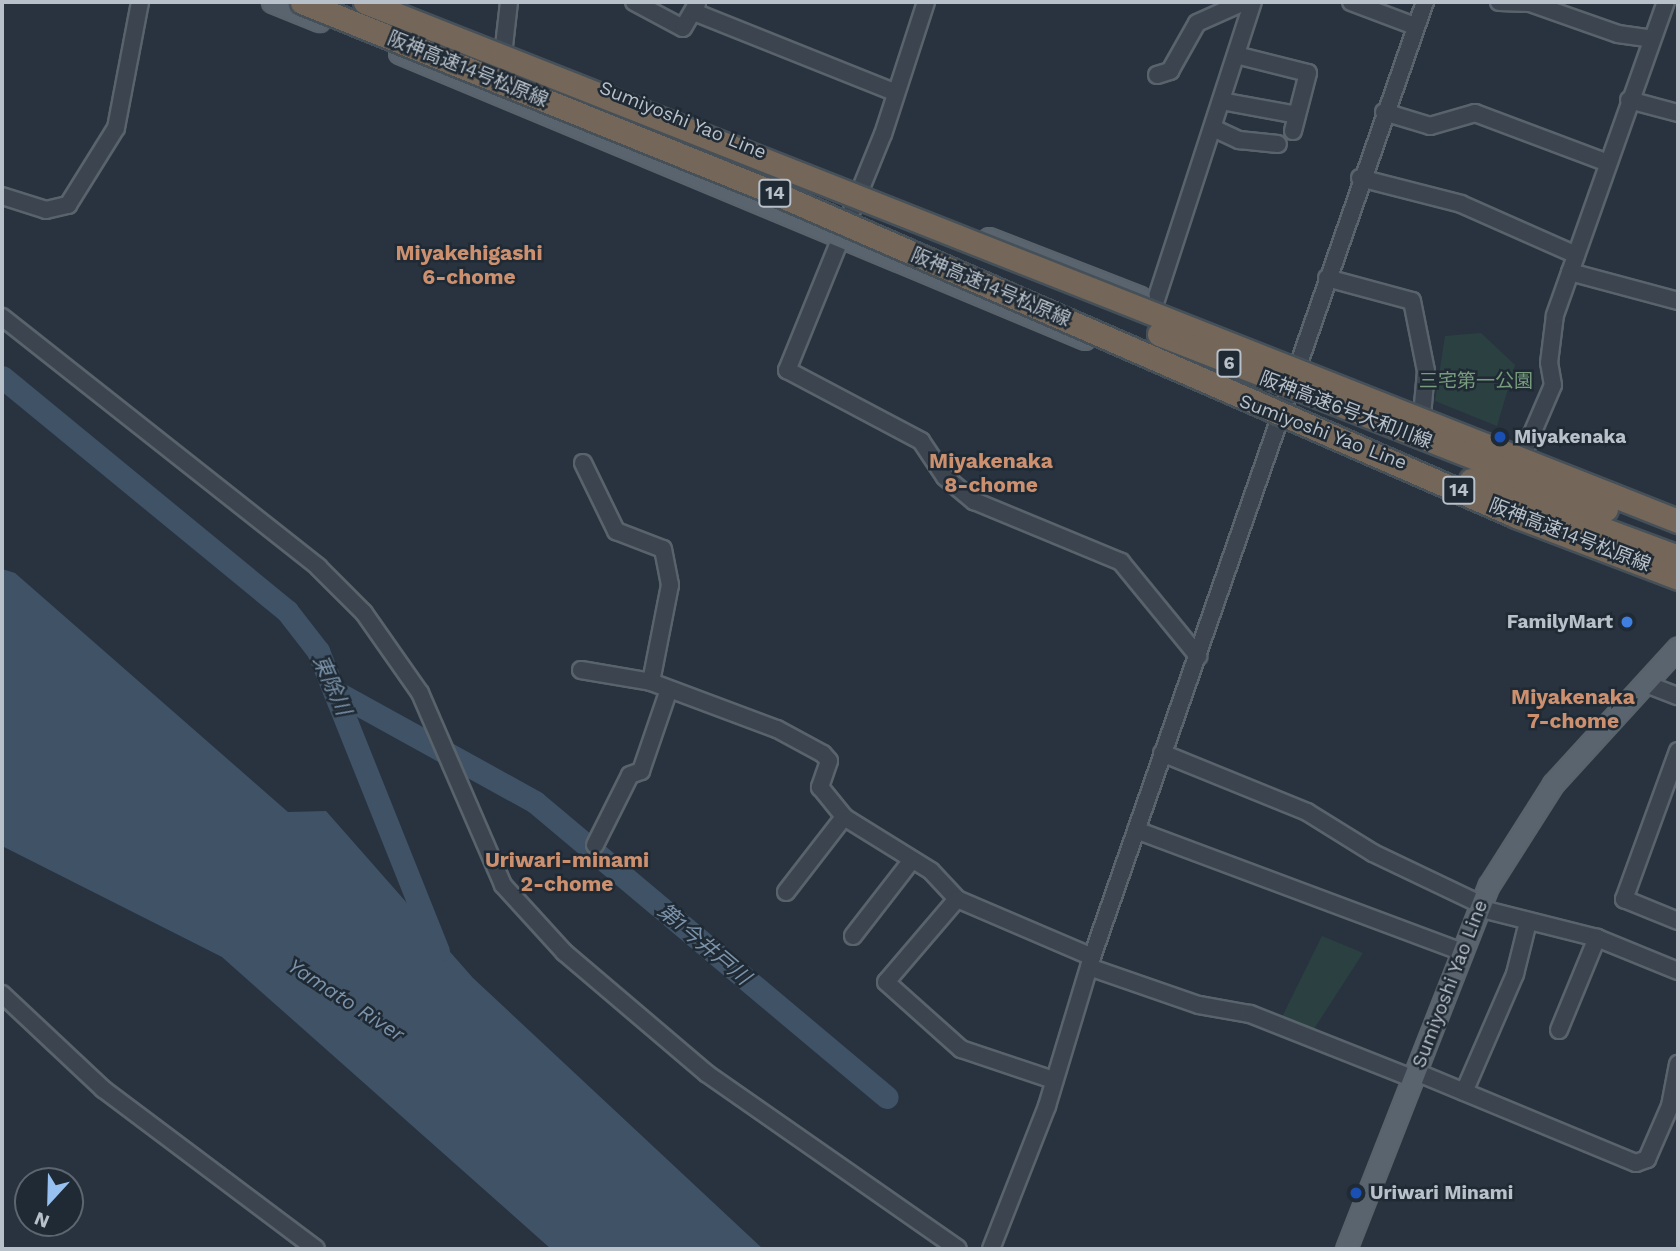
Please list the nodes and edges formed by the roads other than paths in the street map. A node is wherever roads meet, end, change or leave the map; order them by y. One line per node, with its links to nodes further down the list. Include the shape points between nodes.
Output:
1 (140, 2): 34 (street, via 116,128 68,205 46,209)
2 (272, 2): 22 (main road, Sumiyoshi Yao Line)
3 (302, 2): 43 (highway, 阪神高速14号松原線 / 14, bridge)
4 (365, 2): 31 (highway, 阪神高速14号松原線 / 14, bridge)
5 (390, 2): 19 (main road, Sumiyoshi Yao Line)
6 (509, 2): 19 (street)
7 (634, 2): 15 (street, via 683,28)
8 (926, 2): 23 (street)
9 (1244, 2): 21 (street, via 1197,23 1170,71)
10 (1253, 2): 20 (street)
11 (1351, 2): 17 (street)
12 (1425, 2): 17 (street)
13 (1499, 2): 16 (street)
14 (1666, 2): 18 (street)
15 (696, 7): 23 (street)
16 (1566, 8): 18 (street, via 1618,34)
17 (1415, 26): 26 (street)
18 (1652, 39): 24 (street)
19 (504, 46): 22 (street); 33 (main road, Sumiyoshi Yao Line)
20 (1236, 55): 25 (street); 25 (street, via 1302,67 1308,73 1295,123)
21 (1157, 75)
22 (486, 89): 35 (main road, Sumiyoshi Yao Line)
23 (894, 92): 33 (street)
24 (1629, 100): 27 (street); 30 (street)
25 (1221, 101): 28 (street)
26 (1384, 111): 30 (street, via 1430,126 1475,113); 32 (street)
27 (1678, 113)
28 (1213, 128): 29 (street, via 1248,142); 40 (street)
29 (1278, 144)
30 (1608, 163): 36 (street)
31 (787, 173): 48 (highway, 阪神高速14号松原線 / 14, bridge); 49 (highway, 阪神高速6号大和川線 / 6, bridge, via 1254,374)
32 (1360, 178): 36 (street, via 1461,204); 38 (street)
33 (858, 192): 35 (street); 40 (main road, Sumiyoshi Yao Line)
34 (2, 195)
35 (839, 236): 45 (main road, Sumiyoshi Yao Line); 54 (street, via 787,370 921,441 945,477 974,501 1121,562)
36 (1576, 255): 37 (street)
37 (1570, 272): 39 (street); 46 (street, via 1555,315 1549,363 1553,385)
38 (1327, 278): 42 (street); 44 (street, via 1412,300 1426,372)
39 (1678, 301)
40 (1155, 303): 42 (main road, Sumiyoshi Yao Line)
41 (2, 317): 83 (street, via 318,567 364,613 420,693 503,885 564,952 706,1073)
42 (1299, 362): 44 (main road, Sumiyoshi Yao Line); 45 (street)
43 (1244, 393): 50 (highway, 阪神高速6号大和川線 / 6, bridge); 52 (highway, 阪神高速14号松原線 / 14, bridge, via 1516,516)
44 (1422, 416): 46 (main road, Sumiyoshi Yao Line)
45 (1283, 417): 51 (main road, Sumiyoshi Yao Line); 54 (street)
46 (1522, 457): 48 (main road, Sumiyoshi Yao Line)
47 (583, 463): 56 (street, via 616,531 663,549 670,585)
48 (1678, 520)
49 (1678, 537)
50 (1678, 557)
51 (1678, 565)
52 (1678, 578)
53 (1678, 647): 57 (main road, Sumiyoshi Yao Line)
54 (1198, 656): 61 (street)
55 (582, 670): 56 (street)
56 (651, 681): 58 (street)
57 (1646, 684): 59 (street); 68 (main road, Sumiyoshi Yao Line, via 1553,784)
58 (668, 692): 62 (street, via 777,729 823,754 829,761 820,787); 64 (street, via 641,771 630,775)
59 (1678, 696)
60 (1678, 751): 69 (street, via 1624,899)
61 (1162, 753): 63 (street); 68 (street, via 1307,812 1373,853)
62 (844, 817): 65 (street); 66 (street)
63 (1136, 830): 73 (street); 74 (street)
64 (595, 845)
65 (912, 860): 67 (street); 71 (street)
66 (786, 892)
67 (957, 899): 74 (street); 80 (street, via 886,982 961,1049)
68 (1479, 906): 70 (street); 73 (main road, Sumiyoshi Yao Line)
69 (1678, 921)
70 (1528, 922): 72 (street); 81 (street, via 1515,974)
71 (853, 936)
72 (1597, 938): 75 (street); 77 (street)
73 (1463, 952): 79 (main road, Sumiyoshi Yao Line)
74 (1090, 962): 79 (street, via 1199,1005 1250,1014); 80 (street)
75 (1678, 971)
76 (2, 994): 82 (street, via 103,1089)
77 (1559, 1030)
78 (1678, 1064): 81 (street, via 1670,1106 1647,1159 1636,1163)
79 (1415, 1076): 81 (street); 85 (main road, Sumiyoshi Yao Line)
80 (1052, 1080): 84 (street)
81 (1464, 1092)
82 (316, 1249)
83 (958, 1249)
84 (991, 1249)
85 (1346, 1249)

